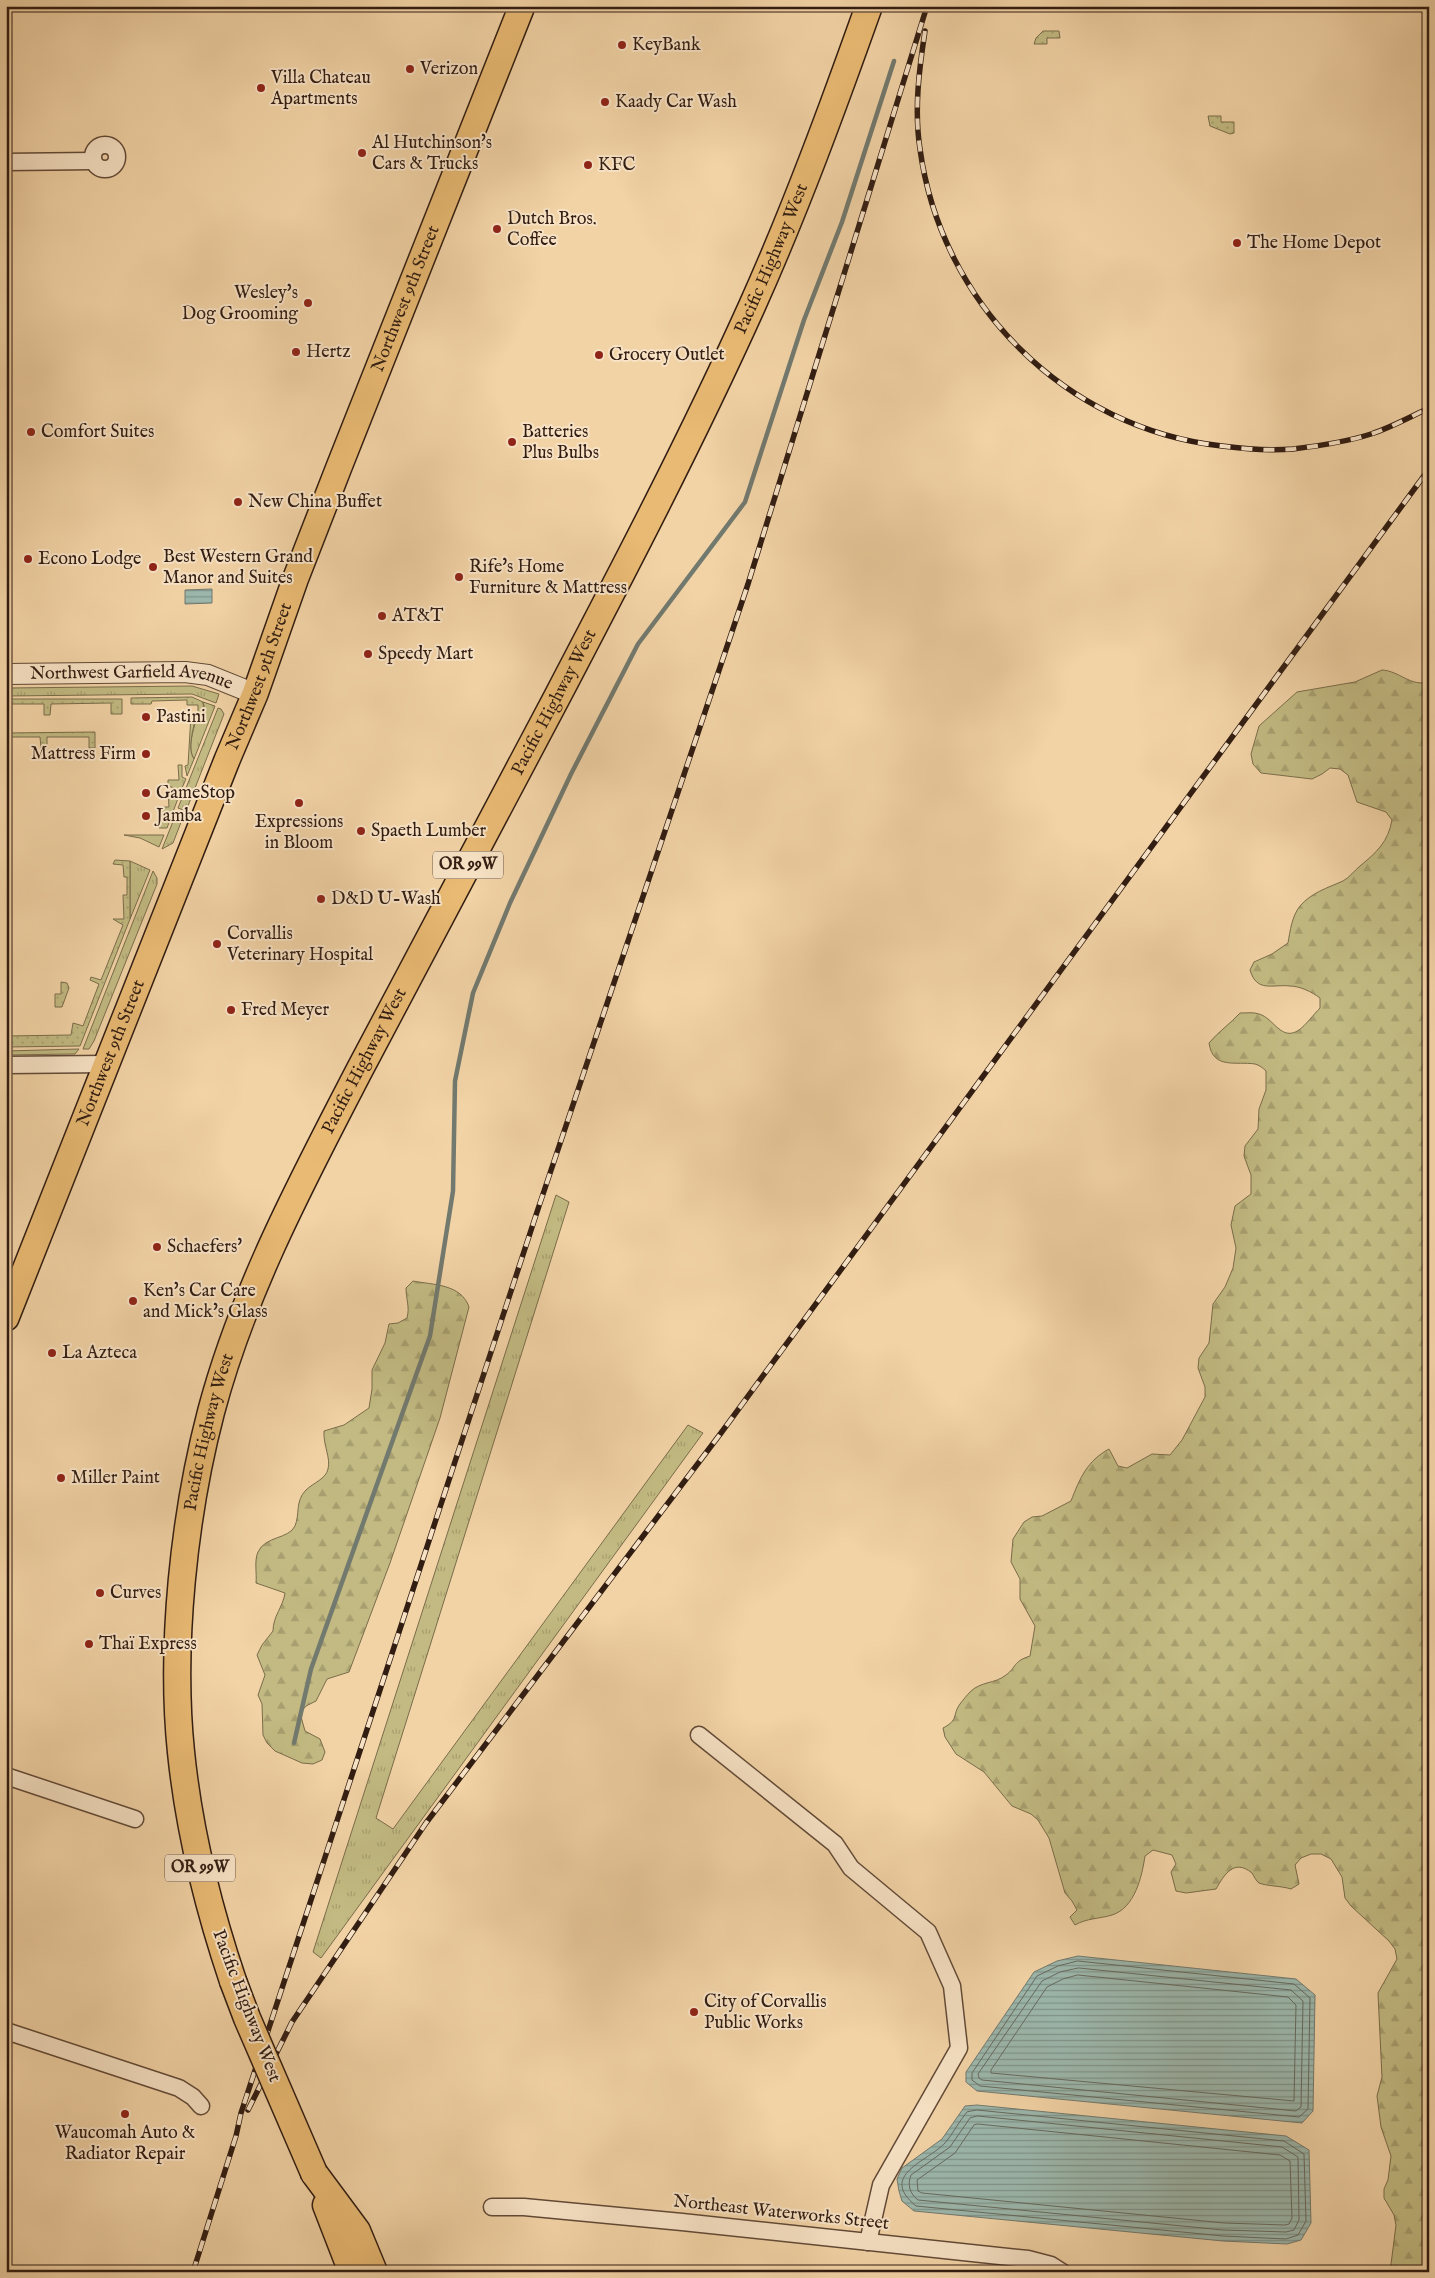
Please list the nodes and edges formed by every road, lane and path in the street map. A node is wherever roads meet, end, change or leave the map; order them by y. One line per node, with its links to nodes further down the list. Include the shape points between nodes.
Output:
1 (522, 6): 6 (main road, Northwest 9th Street, via 335,476)
2 (869, 6): 15 (highway, Pacific Highway West / OR 99W, bridge, via 791,212 706,407 313,1160 253,1288 209,1418 190,1511 183,1570 177,1688 180,1751 193,1839 214,1923 247,2018)
3 (93, 161): 4 (street)
4 (6, 162)
5 (6, 674): 6 (street, Northwest Garfield Avenue, via 185,672 208,675)
6 (255, 694): 7 (main road, Northwest 9th Street)
7 (106, 1064): 8 (street); 9 (main road, Northwest 9th Street)
8 (6, 1065)
9 (6, 1318)
10 (699, 1736): 17 (street, via 835,1844 851,1868 928,1932 952,1986 959,2048 881,2185)
11 (6, 1776): 12 (street)
12 (135, 1819)
13 (6, 2031): 14 (street, via 179,2088)
14 (201, 2106)
15 (314, 2173): 18 (highway, OR 99W); 19 (highway, OR 99W, via 356,2231)
16 (492, 2207): 17 (street, Northeast Waterworks Street, via 682,2222)
17 (868, 2242): 20 (street, Northeast Waterworks Street, via 1028,2258)
18 (352, 2272)
19 (374, 2272)
20 (1062, 2272)

